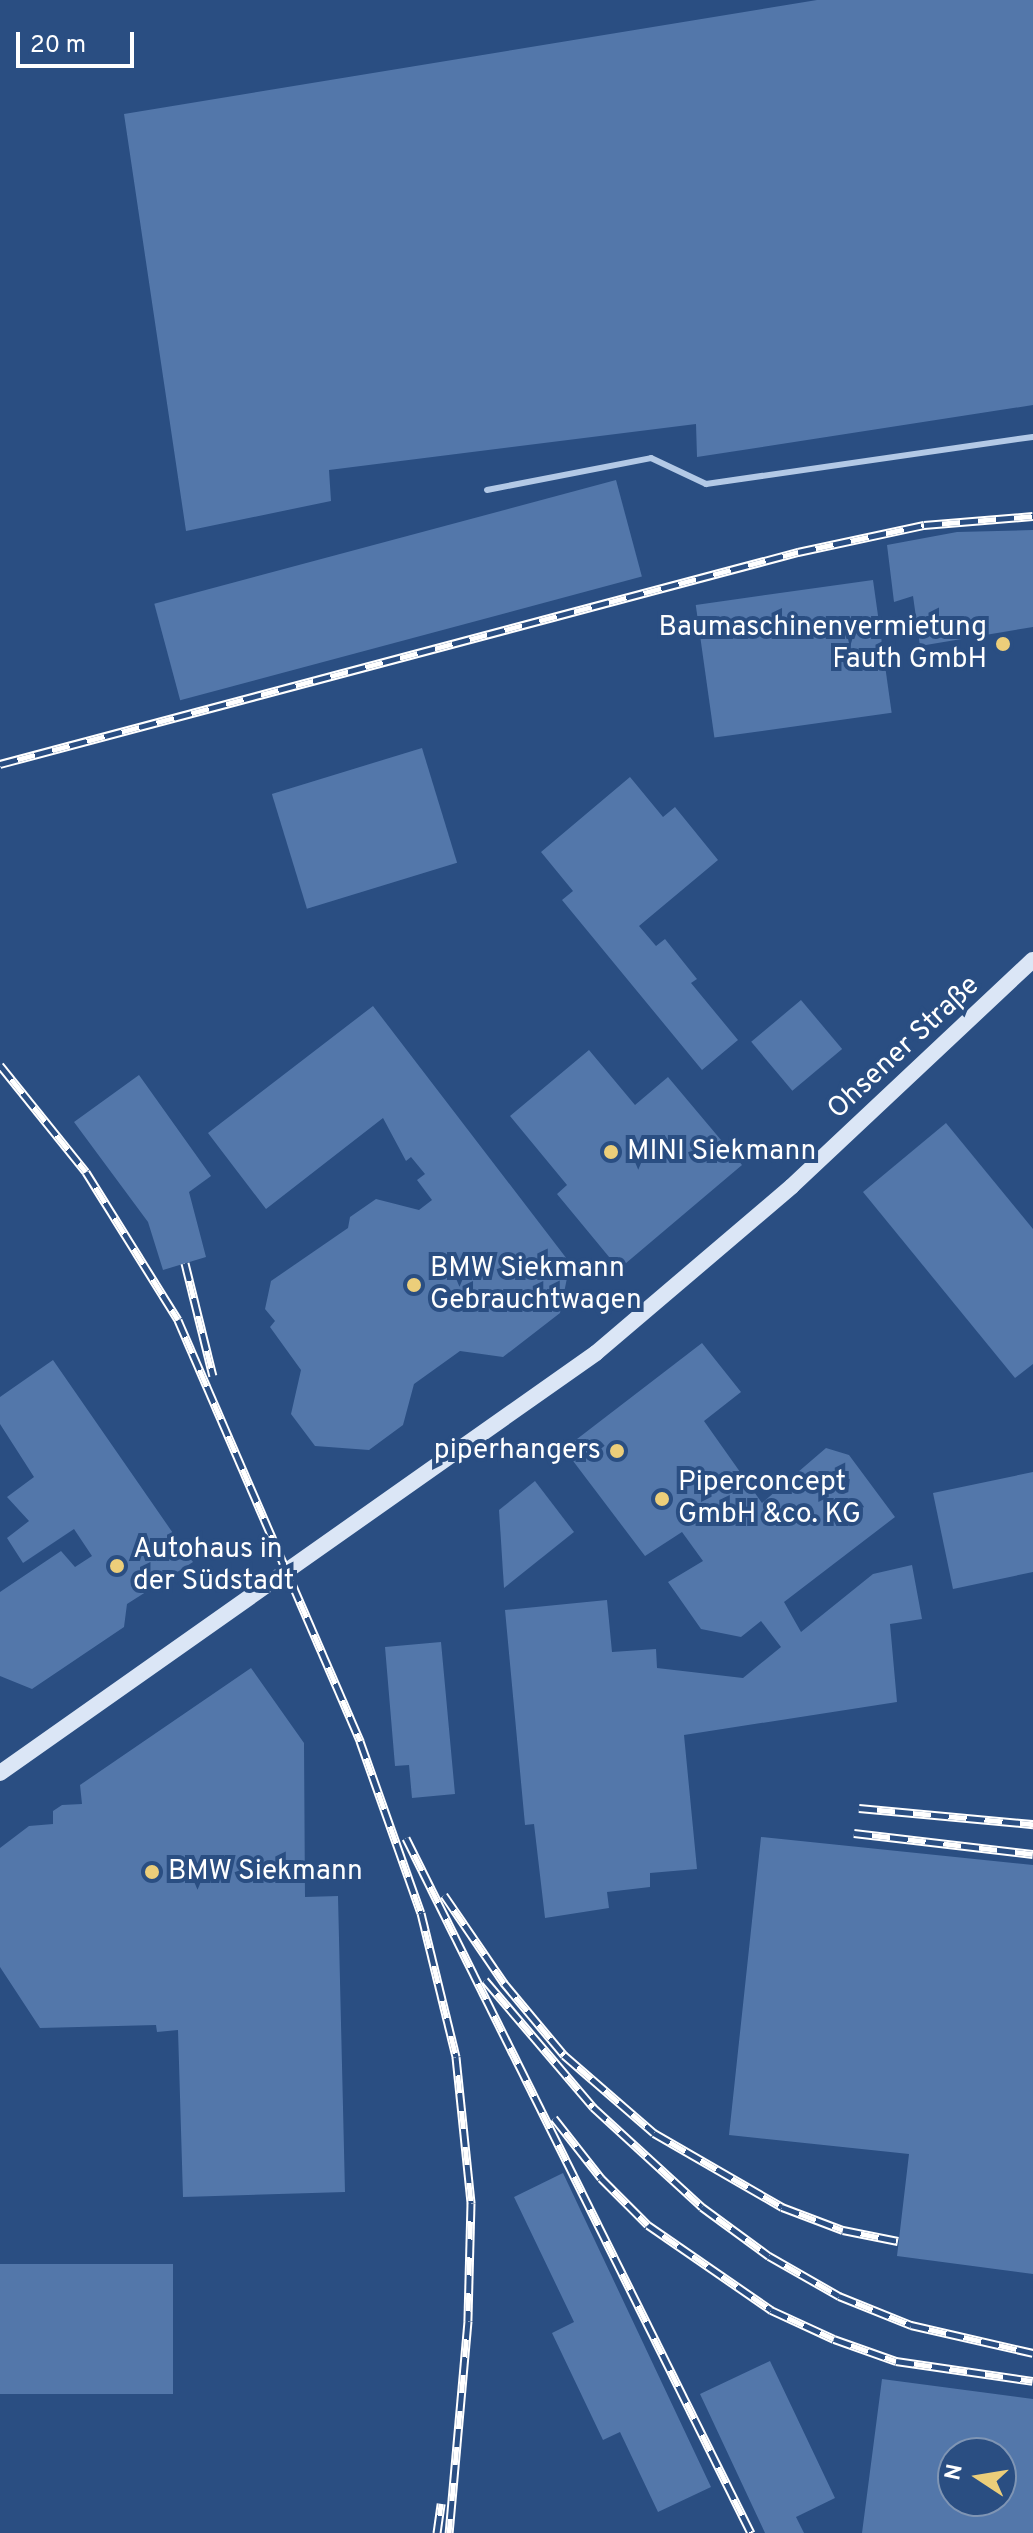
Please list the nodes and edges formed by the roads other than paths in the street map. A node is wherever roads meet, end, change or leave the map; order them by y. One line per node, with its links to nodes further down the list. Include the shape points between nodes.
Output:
1 (1033, 437): 2 (lane, via 706,484 651,458)
2 (487, 490)
3 (1033, 960): 4 (main road, Ohsener Straße, via 792,1186 596,1353)
4 (0, 1773)

